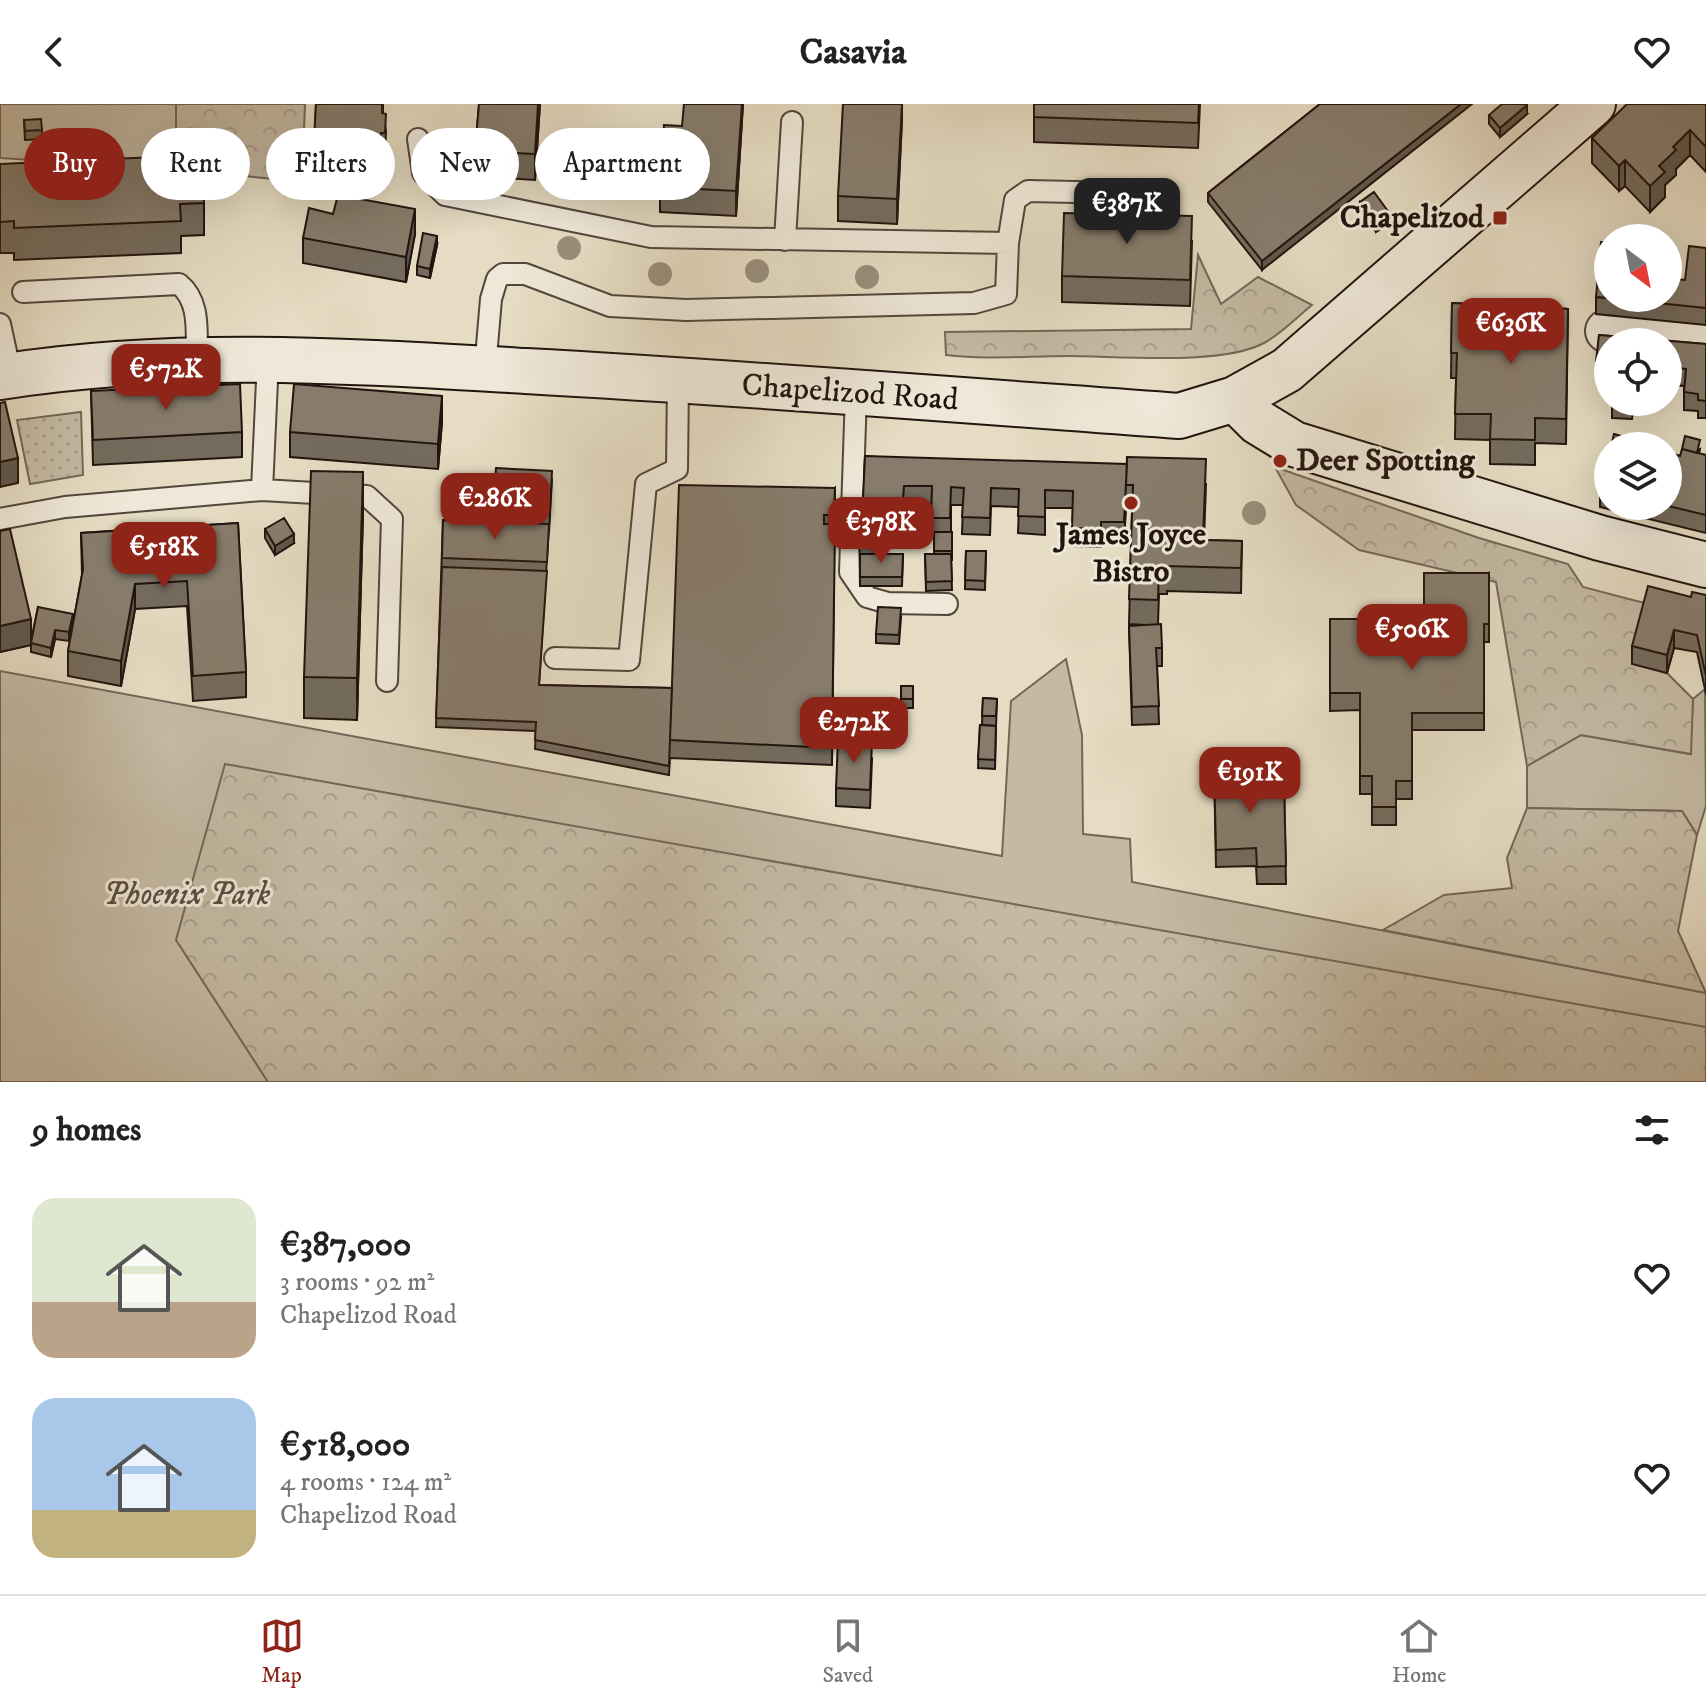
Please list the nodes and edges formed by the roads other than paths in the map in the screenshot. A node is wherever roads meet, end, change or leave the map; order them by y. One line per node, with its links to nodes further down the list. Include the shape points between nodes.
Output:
1 (1593, 104): 17 (main road, Chapelizod Road, via 1287,370)
2 (792, 122): 5 (lane)
3 (1167, 194): 6 (lane, via 1028,191 1015,200)
4 (470, 200): 5 (lane, via 651,237)
5 (785, 240): 6 (lane)
6 (1008, 243): 13 (lane, via 1006,294 974,303 686,310 610,306 525,274 503,274 491,299)
7 (23, 292): 11 (lane, via 179,284 195,306)
8 (0, 324): 14 (lane)
9 (1682, 339): 10 (street)
10 (1706, 342)
11 (197, 358): 12 (main road, Chapelizod Road); 14 (main road, Chapelizod Road)
12 (268, 359): 13 (main road, Chapelizod Road); 18 (lane)
13 (485, 369): 15 (main road, Chapelizod Road)
14 (6, 376)
15 (678, 381): 16 (main road, Chapelizod Road); 22 (lane, via 677,469 646,484 629,660)
16 (856, 393): 17 (main road, Chapelizod Road, via 1179,416); 21 (lane, via 850,572 867,597 888,603)
17 (1235, 399): 20 (main road, via 1258,422 1294,444)
18 (262, 490): 19 (lane, via 65,507); 23 (lane, via 367,496 392,519)
19 (0, 519)
20 (1706, 565)
21 (947, 604)
22 (555, 658)
23 (387, 681)

